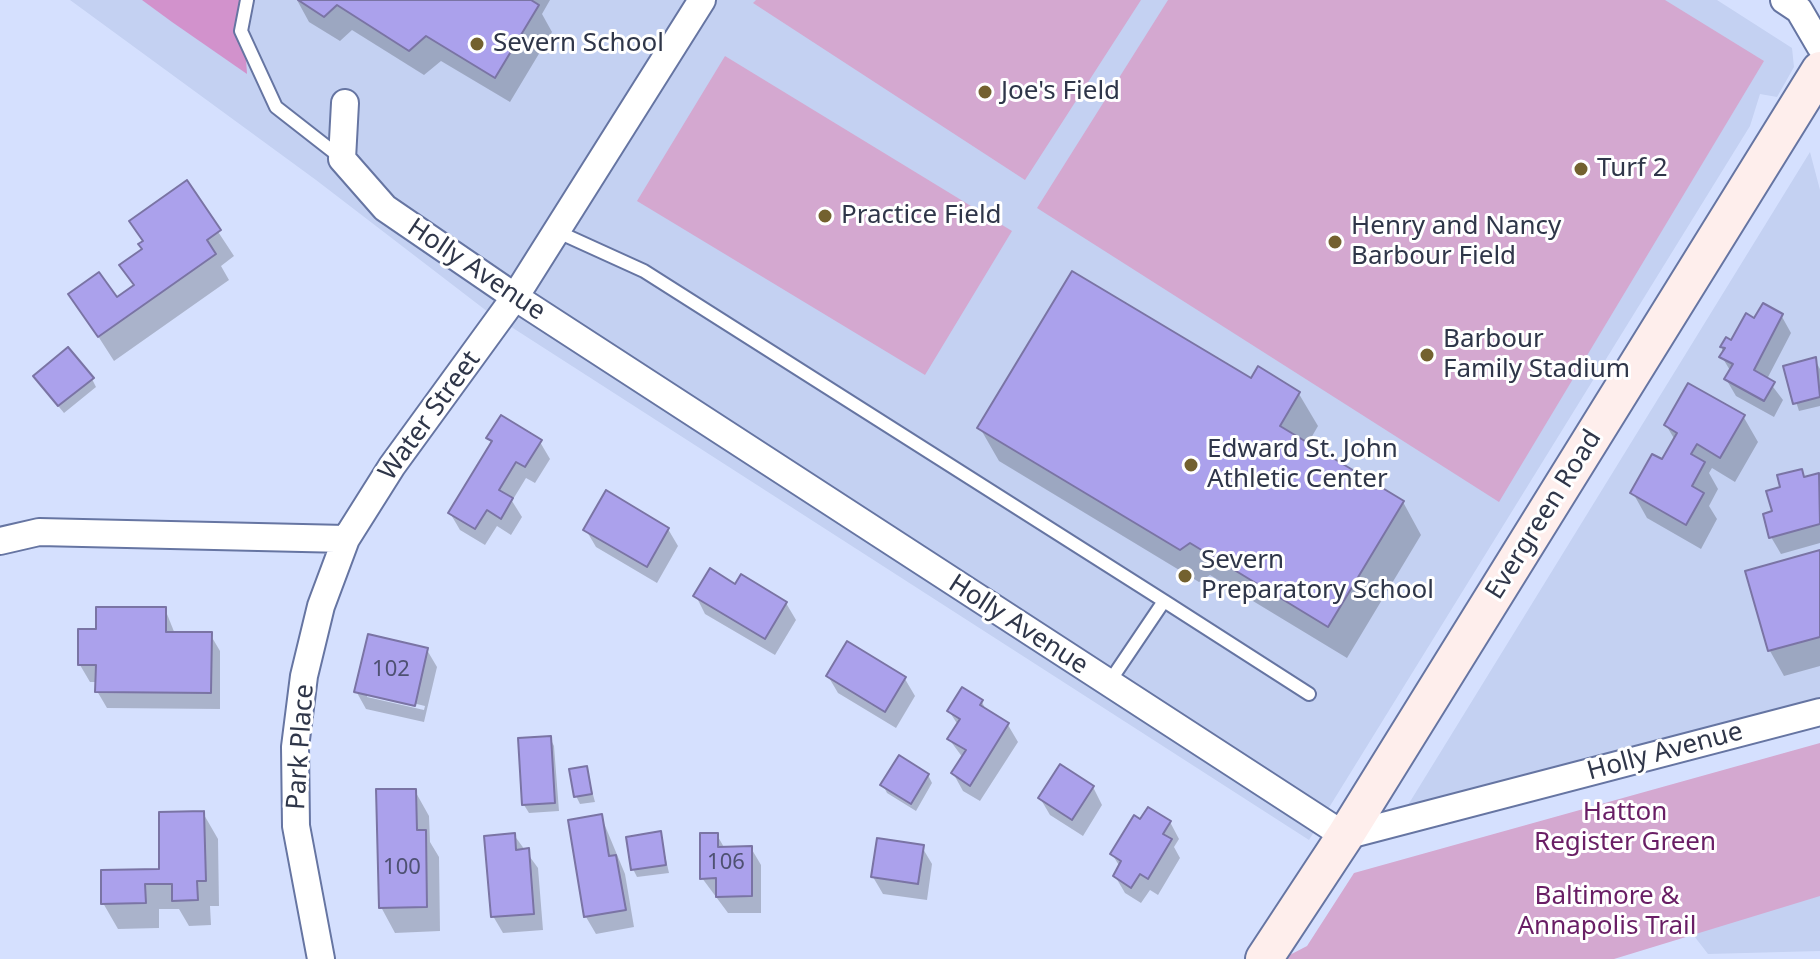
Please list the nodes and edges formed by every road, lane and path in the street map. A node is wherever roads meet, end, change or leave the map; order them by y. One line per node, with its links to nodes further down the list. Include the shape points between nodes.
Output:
1 (247, 0): 7 (lane, via 241,31 276,107)
2 (702, 0): 8 (street, Water Street)
3 (1784, 0): 4 (street, via 1799,10)
4 (1820, 46)
5 (1820, 70): 16 (street, Evergreen Road)
6 (345, 103): 7 (street)
7 (342, 159): 9 (street, Holly Avenue, via 385,208)
8 (556, 231): 9 (street, Water Street); 12 (lane, via 644,271)
9 (515, 297): 10 (street, Water Street, via 392,466); 13 (street, Holly Avenue)
10 (346, 539): 11 (street, via 39,532); 17 (street, Park Place, via 304,676 295,747 296,826)
11 (0, 541)
12 (1164, 601): 13 (lane); 14 (lane)
13 (1108, 684): 16 (street, Holly Avenue)
14 (1309, 694)
15 (1820, 712): 16 (street, Holly Avenue)
16 (1345, 836): 18 (street, Evergreen Road)
17 (321, 959)
18 (1264, 959)

